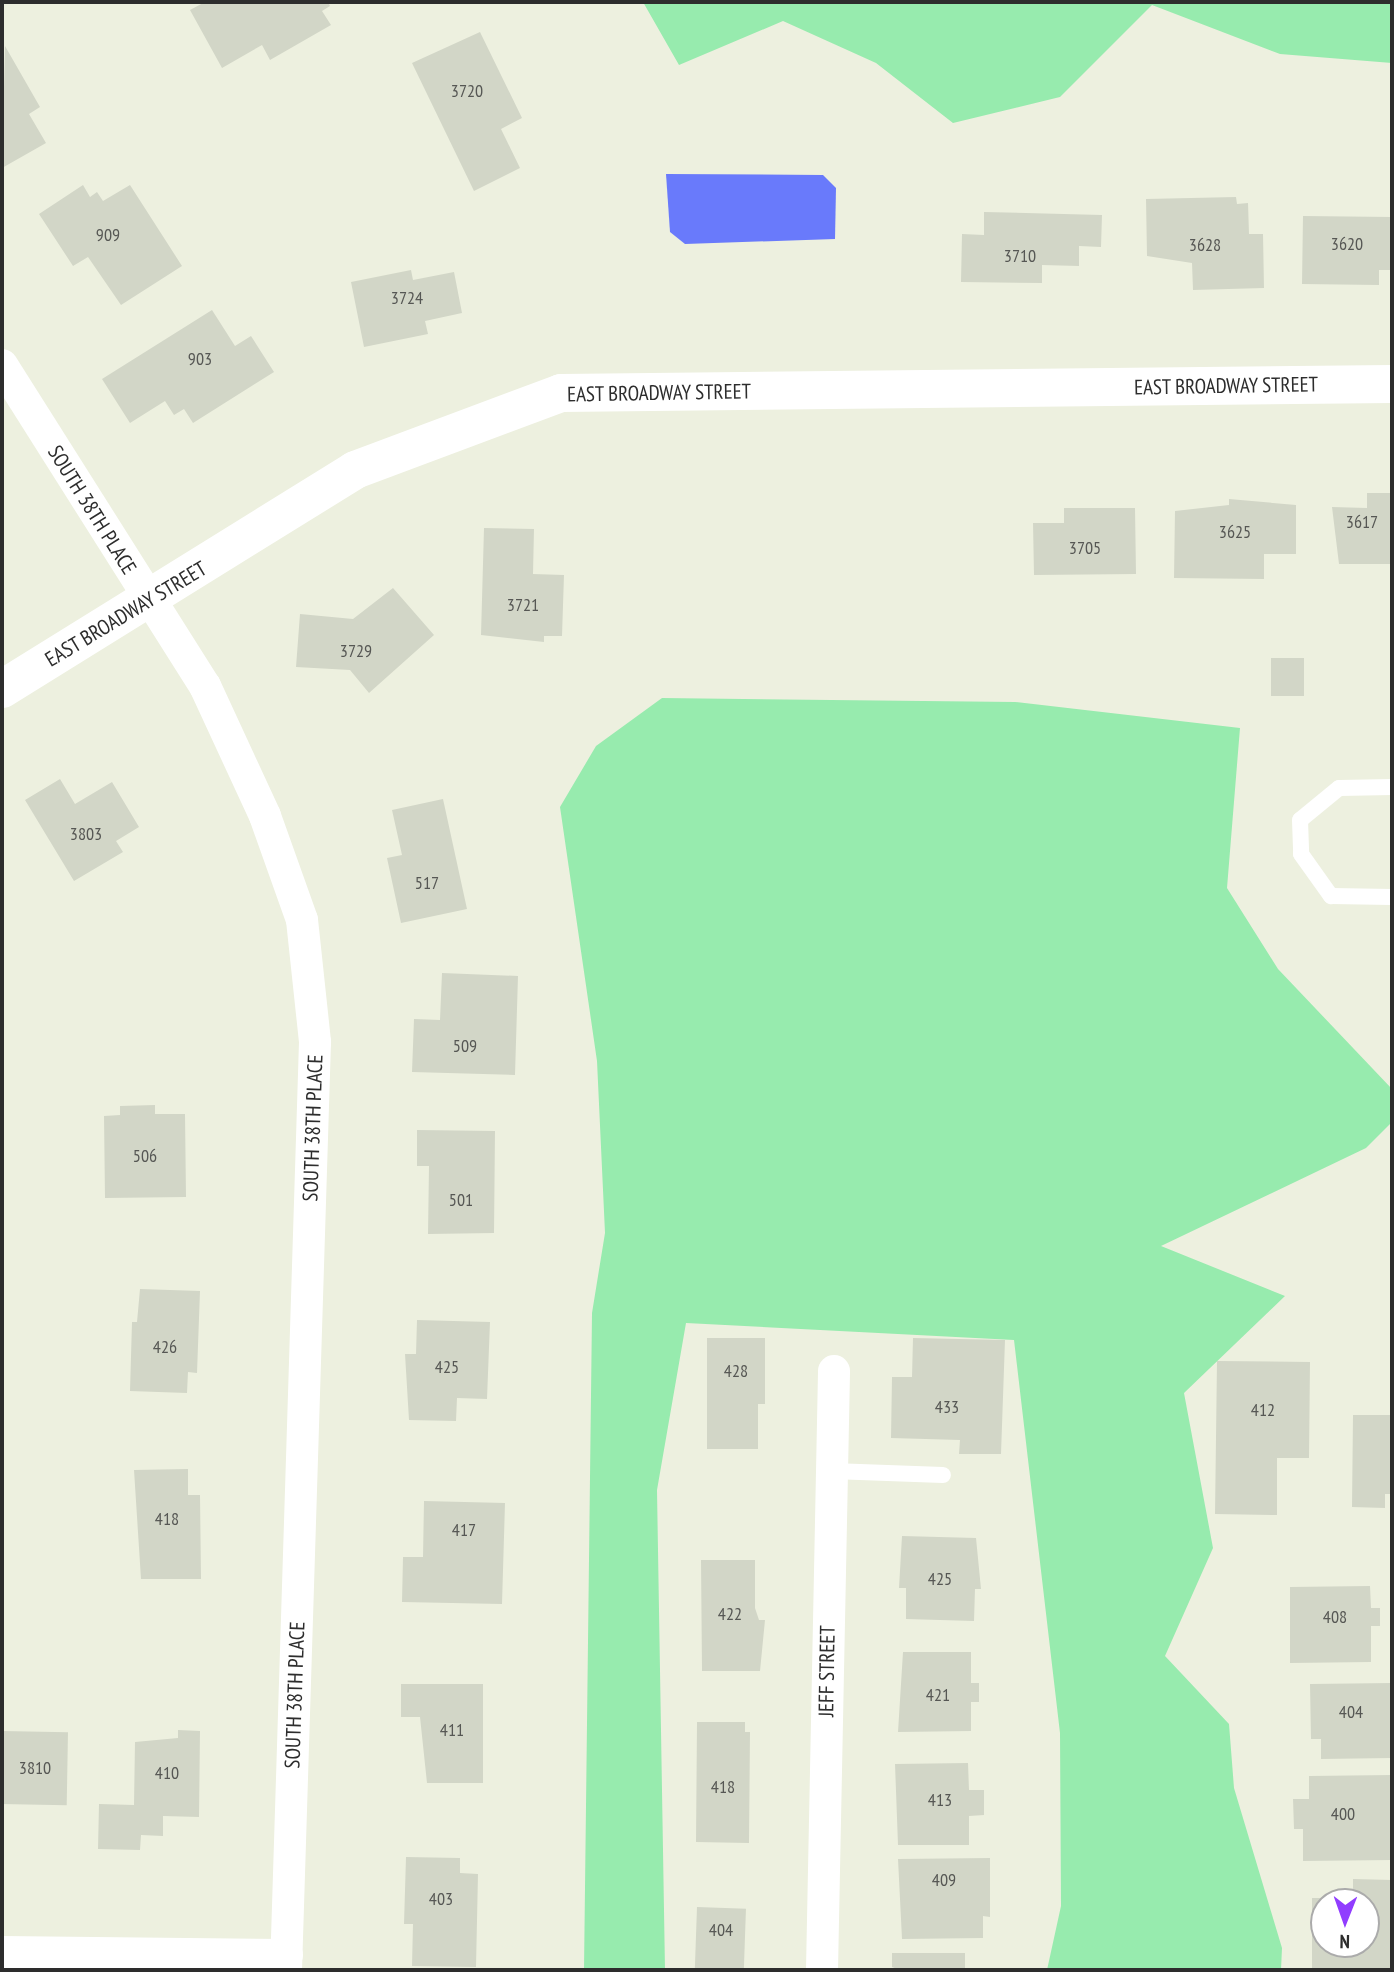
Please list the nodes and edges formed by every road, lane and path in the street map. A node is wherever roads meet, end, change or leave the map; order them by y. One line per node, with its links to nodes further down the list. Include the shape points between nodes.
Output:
1 (2, 365): 3 (street, SOUTH 38TH PLACE)
2 (1392, 384): 3 (street, EAST BROADWAY STREET, via 561,393 355,470)
3 (149, 602): 4 (street, EAST BROADWAY STREET); 11 (street, SOUTH 38TH PLACE, via 205,686 265,816 302,920 315,1042)
4 (2, 689)
5 (1392, 787): 6 (lane, via 1339,788 1300,820 1301,854 1331,896)
6 (1392, 897)
7 (834, 1371): 8 (street, JEFF STREET)
8 (832, 1471): 9 (lane); 12 (street, JEFF STREET)
9 (943, 1475)
10 (2, 1952): 11 (street)
11 (287, 1963)
12 (822, 1970)

